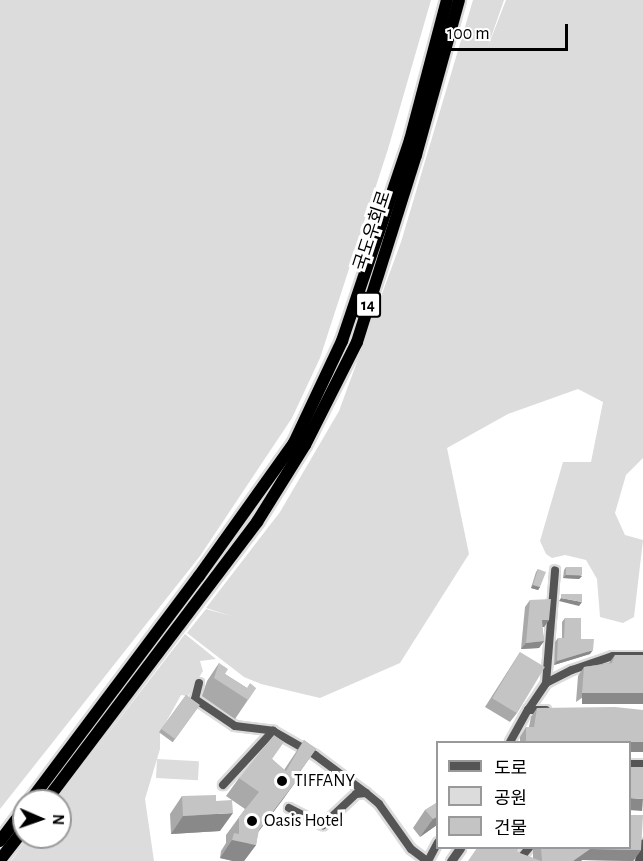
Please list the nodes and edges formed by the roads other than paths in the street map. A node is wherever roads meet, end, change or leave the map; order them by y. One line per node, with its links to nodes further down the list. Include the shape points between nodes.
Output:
1 (447, 0): 12 (highway, 국도우회로 / 14, via 410,140 342,341 294,442)
2 (459, 0): 13 (highway, 국도우회로 / 14, via 416,155 357,342 283,482 214,581)
3 (555, 570): 6 (street)
4 (643, 656): 6 (street, via 613,656)
5 (199, 683): 9 (street, via 195,699 235,726)
6 (546, 683): 7 (street)
7 (528, 710): 8 (street); 10 (street)
8 (551, 710)
9 (273, 731): 11 (street); 14 (street, via 315,755)
10 (511, 741)
11 (223, 785)
12 (39, 789)
13 (55, 789)
14 (366, 793): 15 (street, via 356,794 323,825); 22 (street, via 379,804 399,836)
15 (289, 808)
16 (12, 825): 17 (highway)
17 (0, 841)
18 (643, 843): 23 (street)
19 (12, 844): 21 (highway)
20 (436, 845): 22 (street)
21 (0, 860)
22 (427, 861)
23 (639, 861)

